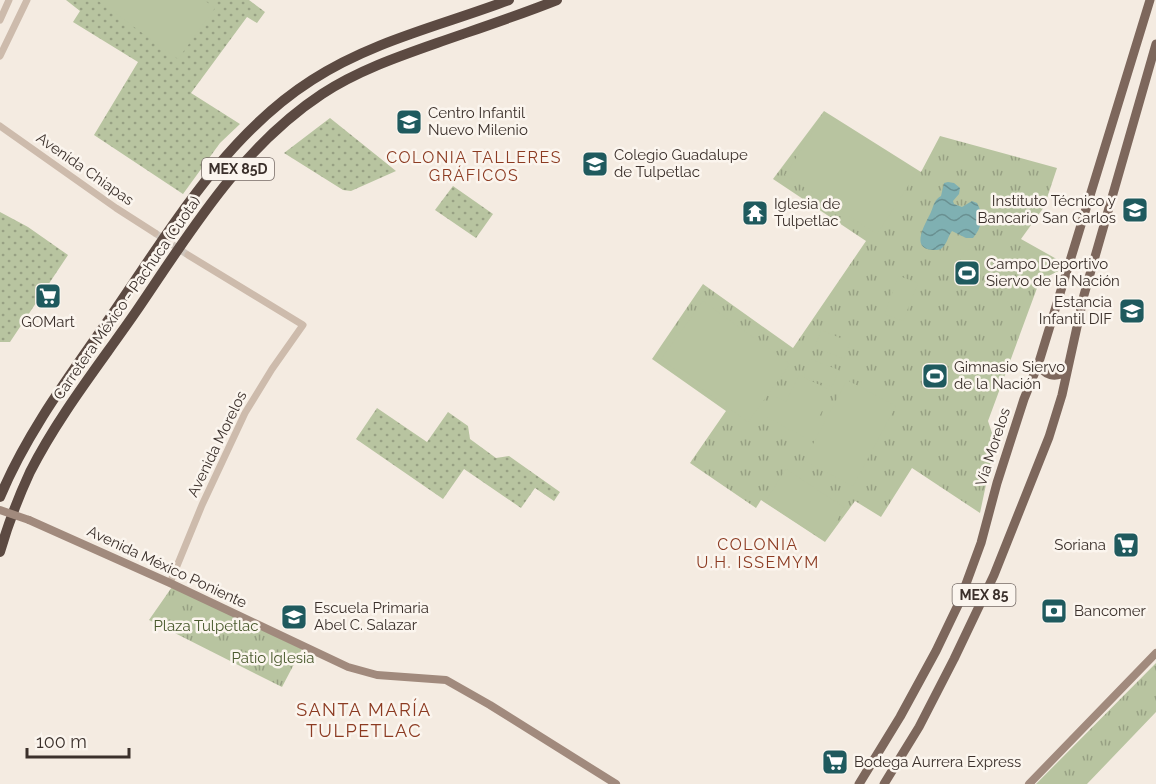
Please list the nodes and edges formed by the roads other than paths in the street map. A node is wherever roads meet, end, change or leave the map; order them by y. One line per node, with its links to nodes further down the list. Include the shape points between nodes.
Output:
1 (9, 0): 6 (street)
2 (27, 0): 8 (street)
3 (509, 0): 14 (highway, Carretera México - Pachuca (Cuota) / MEX 85D, via 398,38 340,63 286,98 250,131 193,198 69,377 31,435)
4 (557, 0): 16 (highway, Carretera México - Pachuca (Cuota) / MEX 85D, via 404,54 350,78 295,114 260,145 208,207 46,444 14,507)
5 (1150, 0): 12 (main road, Vía Morelos / MEX 85)
6 (0, 20)
7 (1156, 44): 13 (main road, MEX 85, via 1084,295)
8 (0, 56)
9 (0, 126): 10 (street, Avenida Chiapas)
10 (155, 233)
11 (188, 255): 17 (street, Avenida Morelos, via 303,325 245,413)
12 (1039, 362): 13 (main road, via 1050,375 1061,375); 20 (main road, Vía Morelos / MEX 85, via 959,603 900,717)
13 (1067, 370): 21 (main road, MEX 85, via 1049,437 994,575 920,727)
14 (0, 497)
15 (0, 510): 17 (main road, Avenida México Poniente, bridge)
16 (0, 552)
17 (170, 583): 19 (main road, Avenida México Poniente, via 348,667 377,675 446,680)
18 (1156, 653): 22 (main road)
19 (616, 784)
20 (859, 784)
21 (884, 784)
22 (1029, 784)

